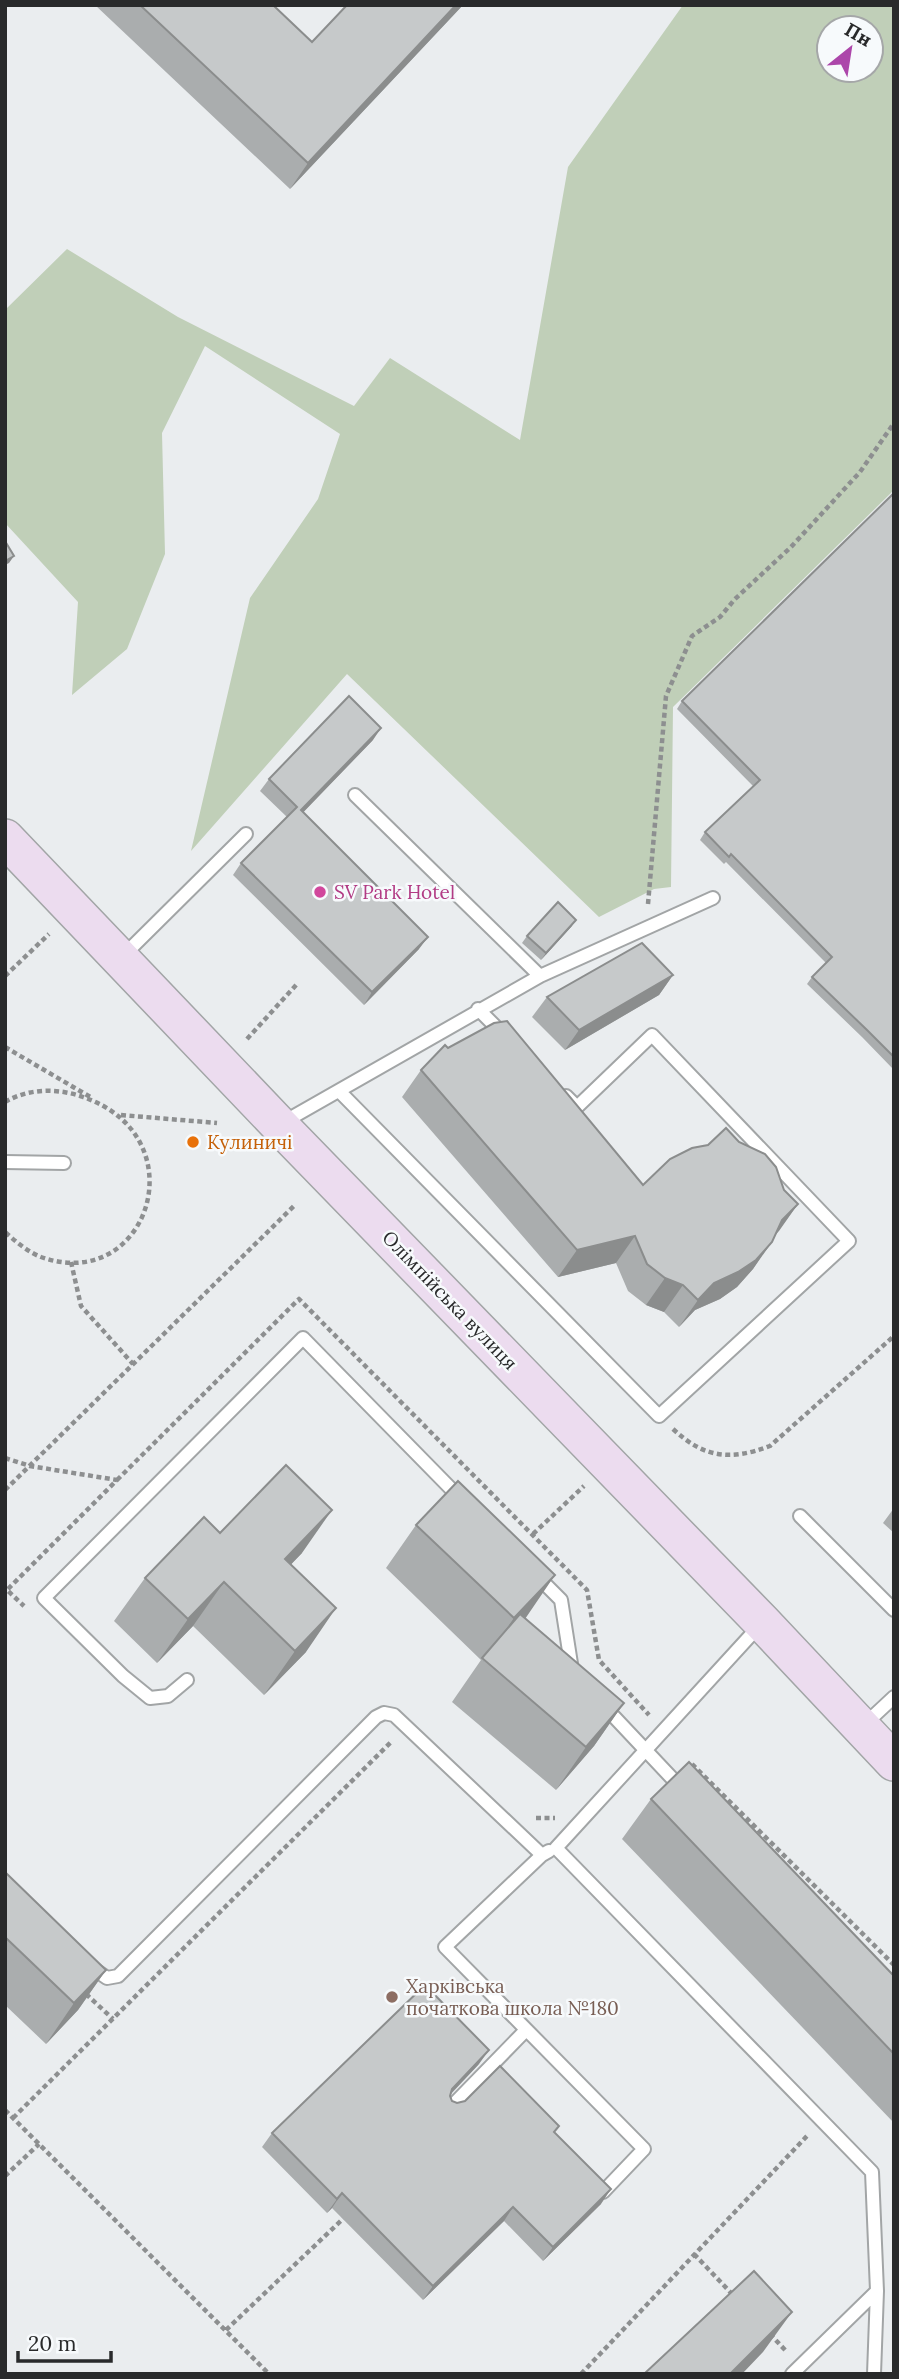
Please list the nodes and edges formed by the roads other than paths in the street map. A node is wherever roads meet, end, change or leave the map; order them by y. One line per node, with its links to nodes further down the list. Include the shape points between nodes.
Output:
1 (355, 795): 6 (lane)
2 (246, 834): 5 (lane)
3 (5, 838): 5 (street, Олімпійська вулиця)
4 (713, 898): 6 (lane)
5 (120, 958): 11 (street, Олімпійська вулиця)
6 (540, 976): 7 (lane)
7 (478, 1009): 8 (lane); 10 (lane)
8 (508, 1039)
9 (557, 1087): 10 (lane, via 577,1107 652,1035 849,1241 659,1416)
10 (340, 1091): 11 (lane)
11 (279, 1125): 18 (street, Олімпійська вулиця)
12 (5, 1162): 13 (lane)
13 (64, 1163)
14 (475, 1513): 20 (lane, via 303,1338 44,1598 150,1698 168,1696)
15 (800, 1516): 17 (lane)
16 (532, 1571): 19 (lane, via 561,1600 572,1669)
17 (894, 1610)
18 (762, 1622): 23 (street, Олімпійська вулиця); 24 (lane)
19 (580, 1679)
20 (187, 1680)
21 (894, 1697): 23 (lane)
22 (597, 1698): 24 (lane)
23 (861, 1728): 25 (street, Олімпійська вулиця)
24 (644, 1750): 26 (lane); 27 (lane)
25 (894, 1762)
26 (697, 1803)
27 (556, 1848): 28 (lane); 33 (lane, via 872,2172)
28 (542, 1855): 29 (lane, via 394,1715 384,1713 118,1976 107,1978); 30 (lane, via 445,1947)
29 (84, 1961)
30 (526, 2029): 31 (lane); 32 (lane, via 644,2149)
31 (449, 2109)
32 (603, 2192)
33 (877, 2291): 34 (lane); 35 (lane)
34 (792, 2374)
35 (874, 2374)

